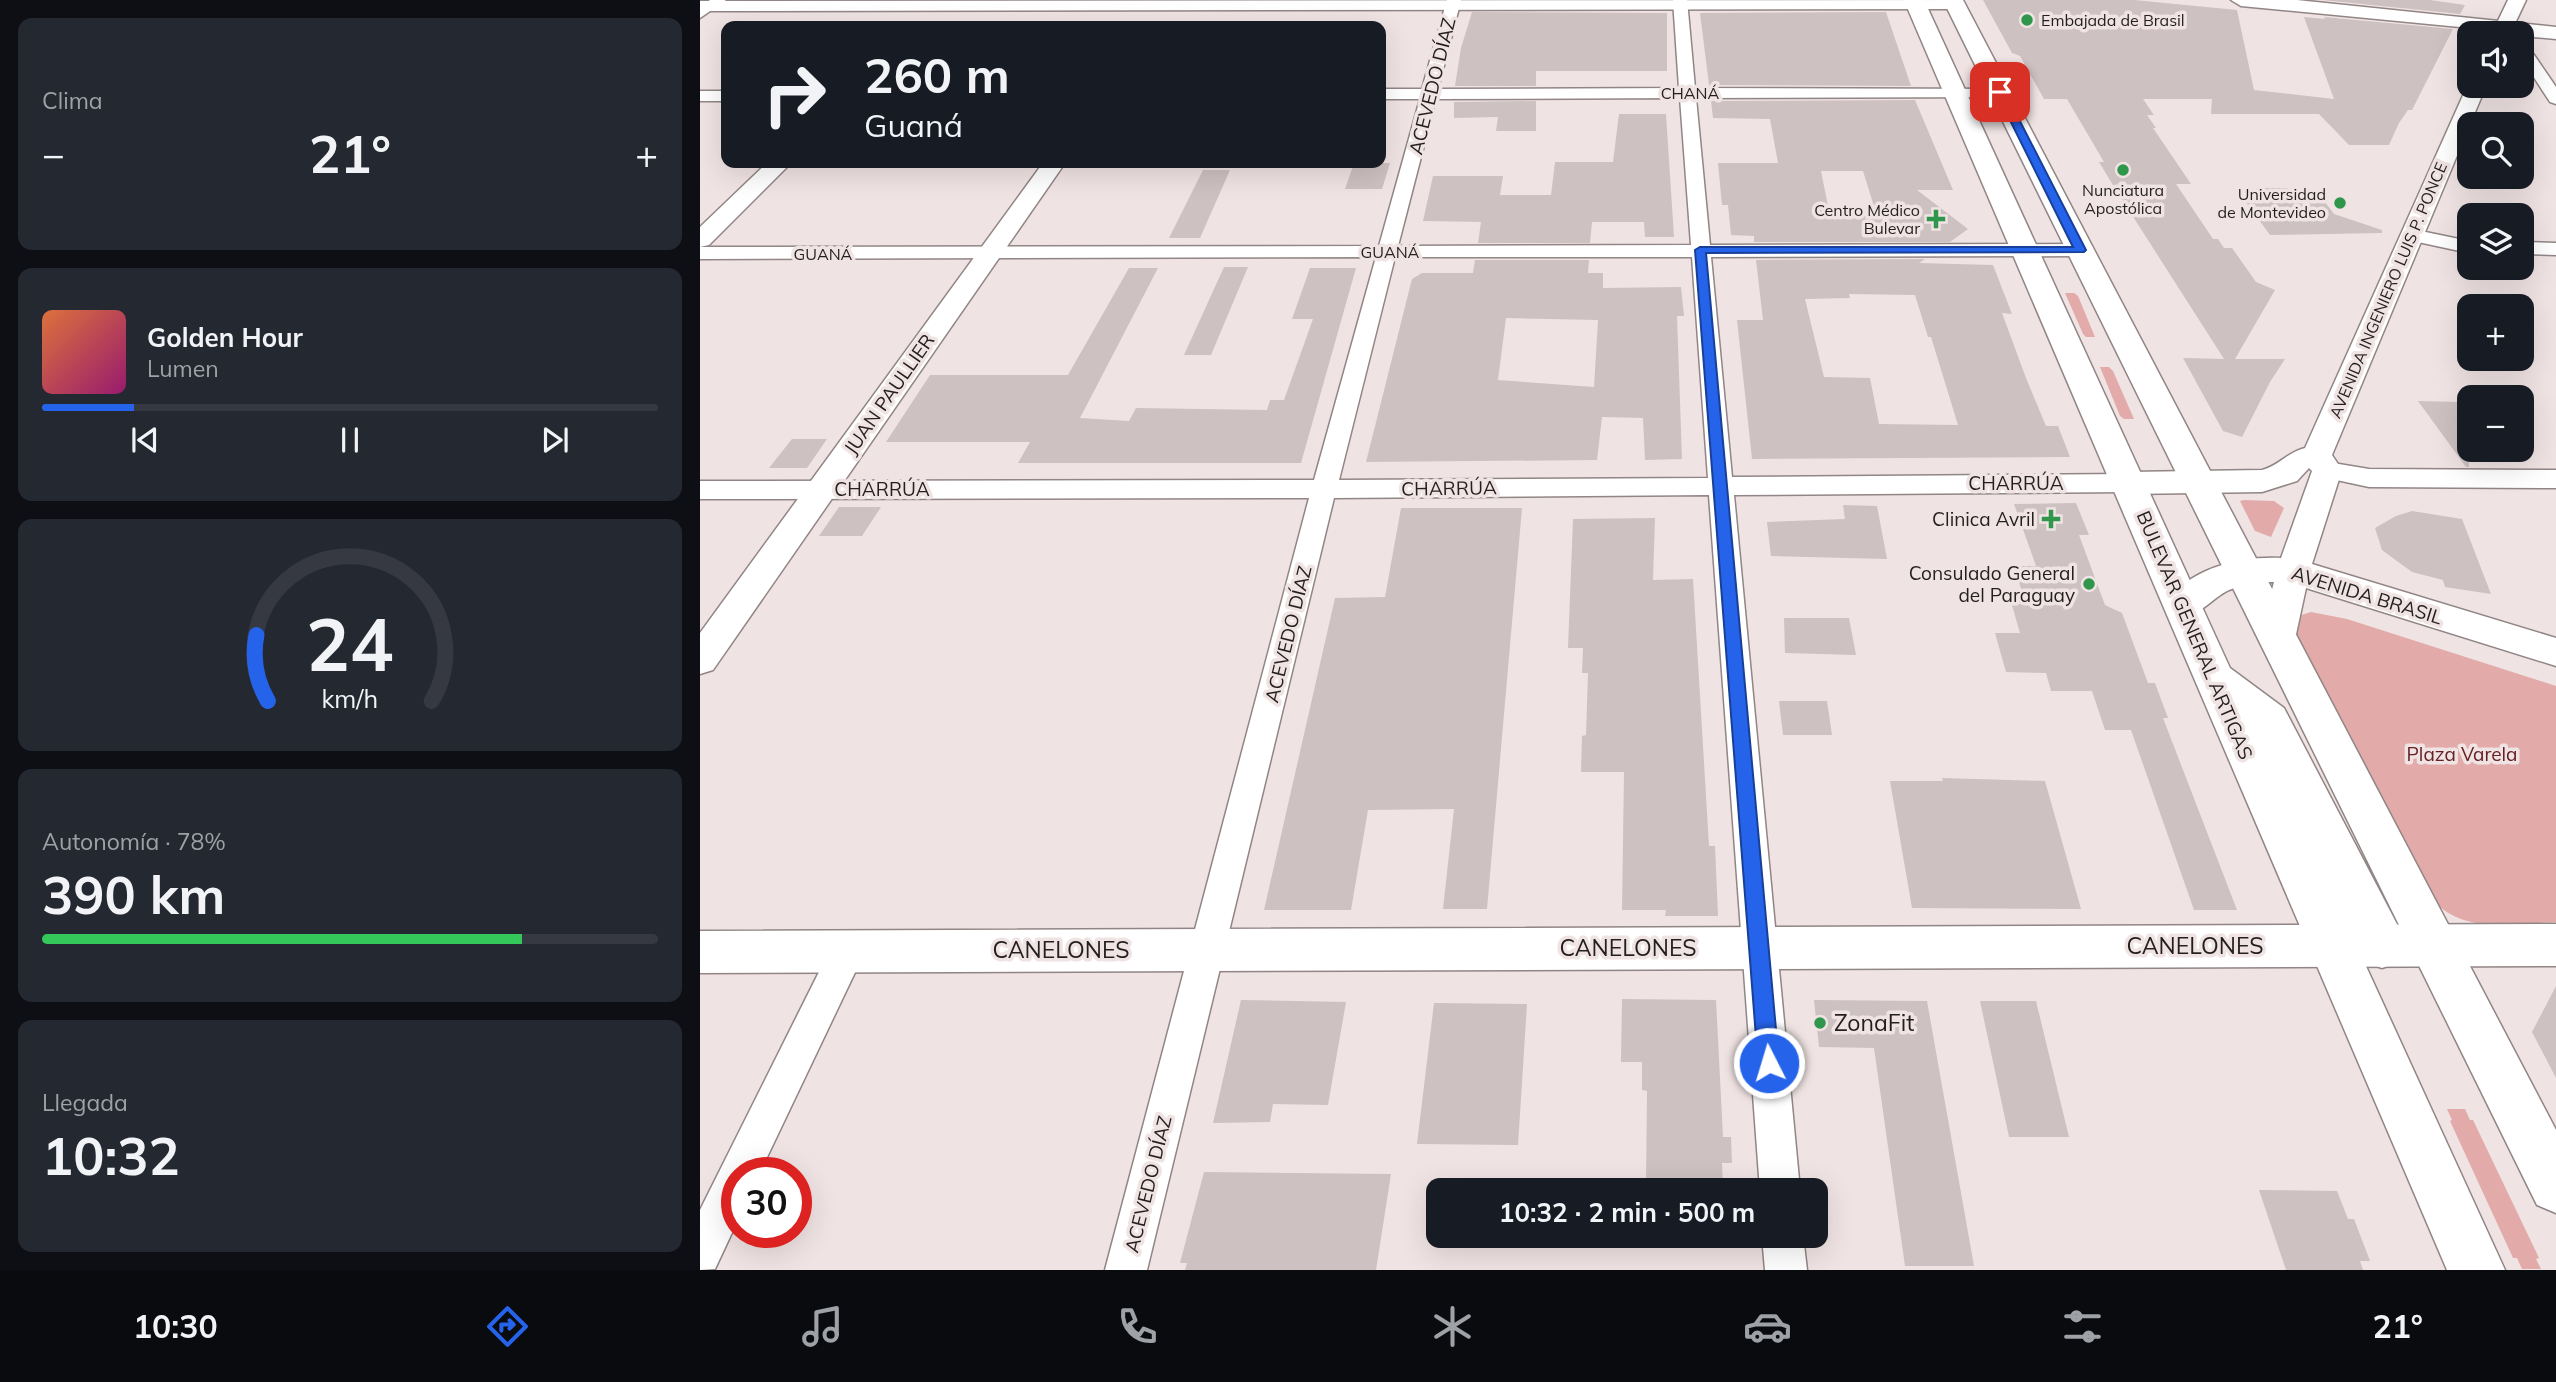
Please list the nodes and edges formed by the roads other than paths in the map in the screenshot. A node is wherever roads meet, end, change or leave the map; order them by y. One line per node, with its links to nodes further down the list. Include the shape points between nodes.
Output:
1 (2248, 0): 13 (main road)
2 (2517, 0): 12 (street)
3 (1952, 1): 5 (street); 18 (main road)
4 (1680, 2): 5 (street); 8 (street); 19 (street)
5 (1915, 2): 17 (main road, BULEVAR GENERAL ARTIGAS)
6 (944, 3): 7 (street); 9 (street); 10 (street)
7 (1171, 3): 8 (street); 11 (street)
8 (1453, 3): 21 (street, ACEVEDO DÍAZ)
9 (708, 6)
10 (925, 21)
11 (1158, 21)
12 (2515, 21)
13 (2457, 32)
14 (2556, 33): 15 (main road)
15 (2534, 37)
16 (2534, 69): 25 (street)
17 (1954, 92): 18 (street, CHANÁ); 19 (street, CHANÁ); 34 (main road, BULEVAR GENERAL ARTIGAS)
18 (2000, 92): 35 (main road)
19 (1687, 93): 21 (street, CHANÁ); 33 (street)
20 (1386, 94): 21 (street, CHANÁ)
21 (1430, 94): 36 (street, ACEVEDO DÍAZ)
22 (700, 96): 23 (street)
23 (721, 96)
24 (2471, 98): 28 (street, AVENIDA INGENIERO LUIS P. PONCE)
25 (2556, 99)
26 (775, 168): 29 (street)
27 (1050, 168): 38 (street, JUAN PAULLIER)
28 (2411, 235): 30 (street); 39 (street, AVENIDA INGENIERO LUIS P. PONCE)
29 (700, 240)
30 (2457, 245)
31 (2534, 248): 32 (street)
32 (2556, 249)
33 (1700, 250): 34 (street, GUANÁ); 36 (street, GUANÁ); 43 (street)
34 (2025, 250): 35 (street, GUANÁ); 41 (main road, BULEVAR GENERAL ARTIGAS)
35 (2080, 250): 42 (main road)
36 (1388, 252): 38 (street, GUANÁ); 45 (street, ACEVEDO DÍAZ)
37 (700, 253): 38 (street, GUANÁ)
38 (988, 254): 44 (street, JUAN PAULLIER)
39 (2322, 463): 40 (street, via 2369,478); 42 (street, via 2299,460 2276,478); 47 (street, AVENIDA INGENIERO LUIS P. PONCE)
40 (2556, 479)
41 (2129, 483): 42 (street, CHARRÚA); 43 (street, CHARRÚA); 49 (main road, BULEVAR GENERAL ARTIGAS)
42 (2198, 483): 48 (main road)
43 (1719, 484): 45 (street, CHARRÚA); 58 (street)
44 (822, 489): 45 (street, CHARRÚA); 46 (street, CHARRÚA); 52 (street, JUAN PAULLIER)
45 (1324, 489): 59 (street, ACEVEDO DÍAZ)
46 (700, 490)
47 (2293, 571): 48 (street, AVENIDA BRASIL); 50 (street, AVENIDA INGENIERO LUIS P. PONCE); 51 (street, AVENIDA BRASIL)
48 (2243, 573): 49 (street, AVENIDA BRASIL, via 2208,585); 50 (main road)
49 (2183, 606): 53 (main road, BULEVAR GENERAL ARTIGAS)
50 (2277, 639): 56 (main road)
51 (2556, 652)
52 (700, 660)
53 (2213, 677): 54 (main road, BULEVAR GENERAL ARTIGAS); 55 (main road, via 2269,720)
54 (2331, 945): 55 (street, CANELONES); 58 (street, CANELONES); 70 (main road, BULEVAR GENERAL ARTIGAS)
55 (2382, 945): 56 (street, CANELONES)
56 (2433, 945): 57 (street, CANELONES); 64 (main road)
57 (2556, 945)
58 (1759, 947): 59 (street, CANELONES); 63 (street)
59 (1208, 949): 61 (street, CANELONES); 68 (street, ACEVEDO DÍAZ)
60 (700, 952): 61 (street, CANELONES)
61 (847, 952): 62 (street)
62 (747, 1157)
63 (1779, 1178)
64 (2556, 1186)
65 (721, 1211): 67 (street)
66 (1784, 1248): 69 (street)
67 (700, 1254)
68 (1126, 1270)
69 (1786, 1270)
70 (2476, 1270)

